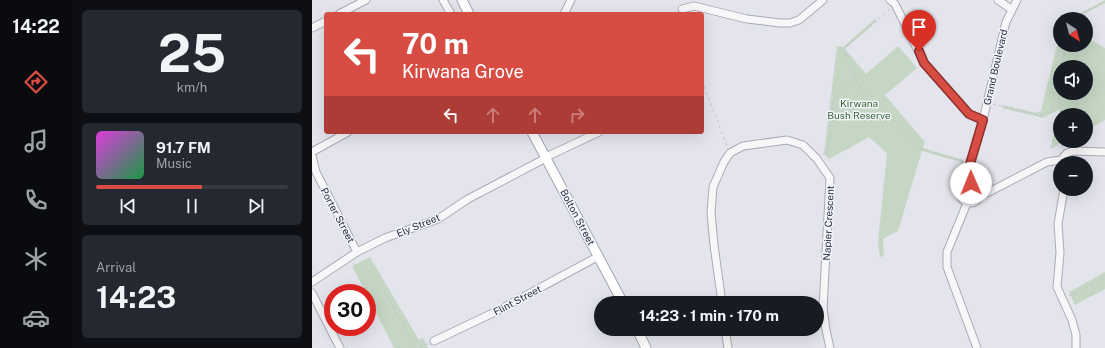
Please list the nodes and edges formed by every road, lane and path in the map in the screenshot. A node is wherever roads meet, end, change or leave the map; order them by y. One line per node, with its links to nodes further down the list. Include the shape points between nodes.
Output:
1 (366, 0): 12 (street)
2 (443, 0): 13 (street)
3 (462, 0): 14 (main road)
4 (571, 0): 15 (street)
5 (823, 0): 10 (street, via 799,20 790,23 747,19 694,6)
6 (998, 0): 11 (street)
7 (1017, 0): 11 (street, Grand Boulevard)
8 (893, 2): 19 (path, via 843,49); 25 (street, via 924,63 969,114)
9 (1105, 2): 16 (path)
10 (682, 9)
11 (1011, 9): 22 (street, Grand Boulevard)
12 (343, 12)
13 (450, 12)
14 (468, 12)
15 (565, 12)
16 (1086, 12)
17 (324, 22): 18 (street)
18 (312, 28)
19 (855, 78): 35 (path, via 833,102 828,150); 37 (path, via 866,96 902,128 916,147)
20 (704, 86): 31 (path)
21 (1059, 100): 23 (path)
22 (987, 103): 23 (path, via 1041,116); 25 (street, Grand Boulevard)
23 (1060, 105): 24 (path)
24 (1061, 108)
25 (983, 120): 37 (street, Grand Boulevard)
26 (344, 134): 29 (street)
27 (533, 134): 34 (main road, Bolton Street)
28 (595, 134): 34 (street, Ely Street)
29 (312, 152)
30 (1105, 152): 33 (street, via 1073,151)
31 (730, 153): 35 (street, Napier Crescent, via 743,146 787,140 803,145); 49 (street, via 713,187 711,213)
32 (312, 156): 42 (street, Porter Street, via 319,178)
33 (1065, 156)
34 (546, 158): 42 (street, Ely Street, via 468,199 438,219 385,238); 43 (main road, Bolton Street)
35 (818, 159): 58 (street, Napier Crescent, via 830,178 824,308)
36 (1053, 162): 39 (street, via 1047,162 989,192)
37 (970, 164): 38 (street, Grand Boulevard)
38 (971, 183): 39 (street, via 976,185); 41 (street, via 966,183 960,191 960,196)
39 (980, 194): 41 (street, via 978,199)
40 (1063, 196): 50 (street, via 1058,224 1060,253 1056,287)
41 (967, 203): 59 (street, via 947,252 947,267)
42 (357, 252): 44 (street, Ely Street)
43 (598, 256): 48 (main road, Bolton Street); 53 (street, Flint Street, via 497,311)
44 (348, 257): 46 (street, Ely Street); 55 (path, via 383,289)
45 (1105, 275): 50 (path, via 1092,285)
46 (312, 282)
47 (312, 293): 54 (street)
48 (619, 296)
49 (721, 296)
50 (1062, 300): 60 (street, via 1072,320)
51 (640, 336): 56 (main road)
52 (726, 336): 57 (street)
53 (434, 341): 55 (path)
54 (340, 348)
55 (418, 348)
56 (646, 348)
57 (728, 348)
58 (830, 348)
59 (977, 348)
60 (1076, 348)

